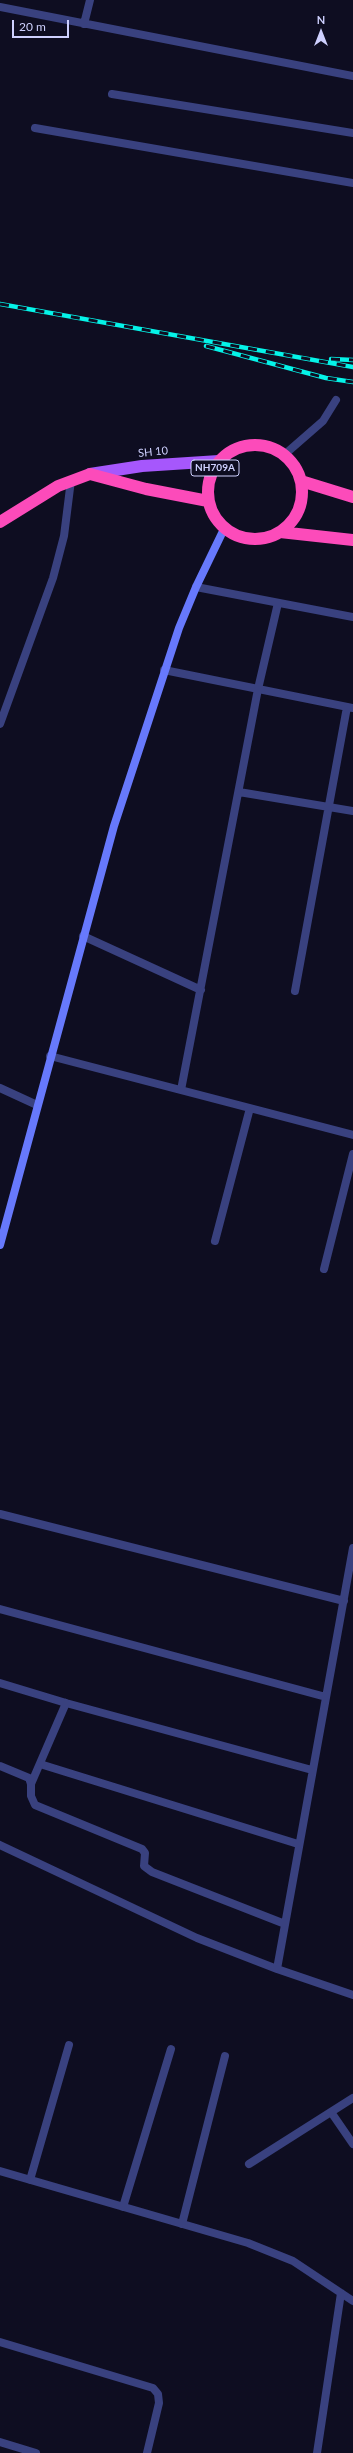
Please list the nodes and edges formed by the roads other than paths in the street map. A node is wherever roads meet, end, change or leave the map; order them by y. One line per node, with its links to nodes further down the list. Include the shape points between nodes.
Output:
1 (90, 0): 3 (street)
2 (0, 7): 3 (street)
3 (84, 24): 4 (street)
4 (353, 76)
5 (112, 94): 7 (street)
6 (36, 128): 8 (street)
7 (353, 133)
8 (353, 183)
9 (336, 400): 10 (street, via 323,421)
10 (284, 455): 11 (highway, NH709A, via 266,446 243,446); 14 (highway, NH709A, via 295,467)
11 (219, 461): 12 (main road, SH 10 / NH709A, via 162,464); 16 (highway, NH709A, via 208,482)
12 (90, 474): 13 (highway, SH 10 / NH709A); 16 (highway, via 146,489)
13 (72, 480): 17 (highway, SH 10 / NH709A, via 29,502); 27 (street, via 64,536 53,578)
14 (301, 481): 15 (highway); 19 (highway, NH709A, via 301,502 295,517)
15 (353, 497)
16 (208, 501): 18 (highway, NH709A, via 214,518)
17 (0, 522)
18 (224, 529): 19 (highway, NH709A, via 245,539 265,539); 21 (main road)
19 (280, 532): 20 (highway)
20 (353, 540)
21 (196, 587): 22 (street); 24 (main road)
22 (278, 603): 23 (street); 25 (street)
23 (353, 617)
24 (164, 670): 25 (street); 31 (main road, via 114,826)
25 (258, 689): 26 (street); 28 (street)
26 (350, 707): 29 (street)
27 (1, 720)
28 (239, 792): 29 (street); 32 (street)
29 (330, 806): 30 (street); 33 (street)
30 (353, 811)
31 (84, 936): 32 (street); 34 (main road)
32 (201, 990): 36 (street)
33 (295, 991)
34 (50, 1056): 36 (street); 37 (main road)
35 (0, 1088): 37 (street)
36 (181, 1090): 38 (street)
37 (37, 1105): 42 (main road)
38 (250, 1108): 39 (street); 41 (street)
39 (353, 1135)
40 (353, 1154): 43 (street)
41 (215, 1241)
42 (0, 1245)
43 (324, 1268)
44 (0, 1514): 46 (street)
45 (353, 1548): 46 (street)
46 (344, 1600): 49 (street)
47 (0, 1609): 49 (street)
48 (0, 1683): 50 (street)
49 (326, 1697): 53 (street)
50 (66, 1703): 51 (street); 53 (street)
51 (40, 1764): 54 (street); 55 (street)
52 (0, 1766): 54 (street, via 26,1776)
53 (312, 1770): 55 (street)
54 (31, 1784): 57 (street, via 31,1796 35,1805 142,1849 145,1853 144,1866 152,1872)
55 (298, 1844): 57 (street)
56 (0, 1845): 58 (street, via 197,1938)
57 (285, 1924): 58 (street)
58 (276, 1969): 59 (street)
59 (353, 1994)
60 (69, 2045): 68 (street)
61 (171, 2049): 69 (street)
62 (225, 2056): 70 (street)
63 (353, 2098): 64 (street)
64 (331, 2112): 65 (street); 66 (street)
65 (353, 2144)
66 (249, 2164)
67 (0, 2171): 68 (street)
68 (30, 2180): 69 (street)
69 (122, 2207): 70 (street)
70 (182, 2224): 71 (street, via 248,2243 293,2261)
71 (341, 2293): 72 (street); 77 (street)
72 (353, 2301)
73 (0, 2342): 76 (street, via 154,2388 159,2403)
74 (0, 2442): 75 (street)
75 (36, 2453)
76 (147, 2453)
77 (316, 2453)

